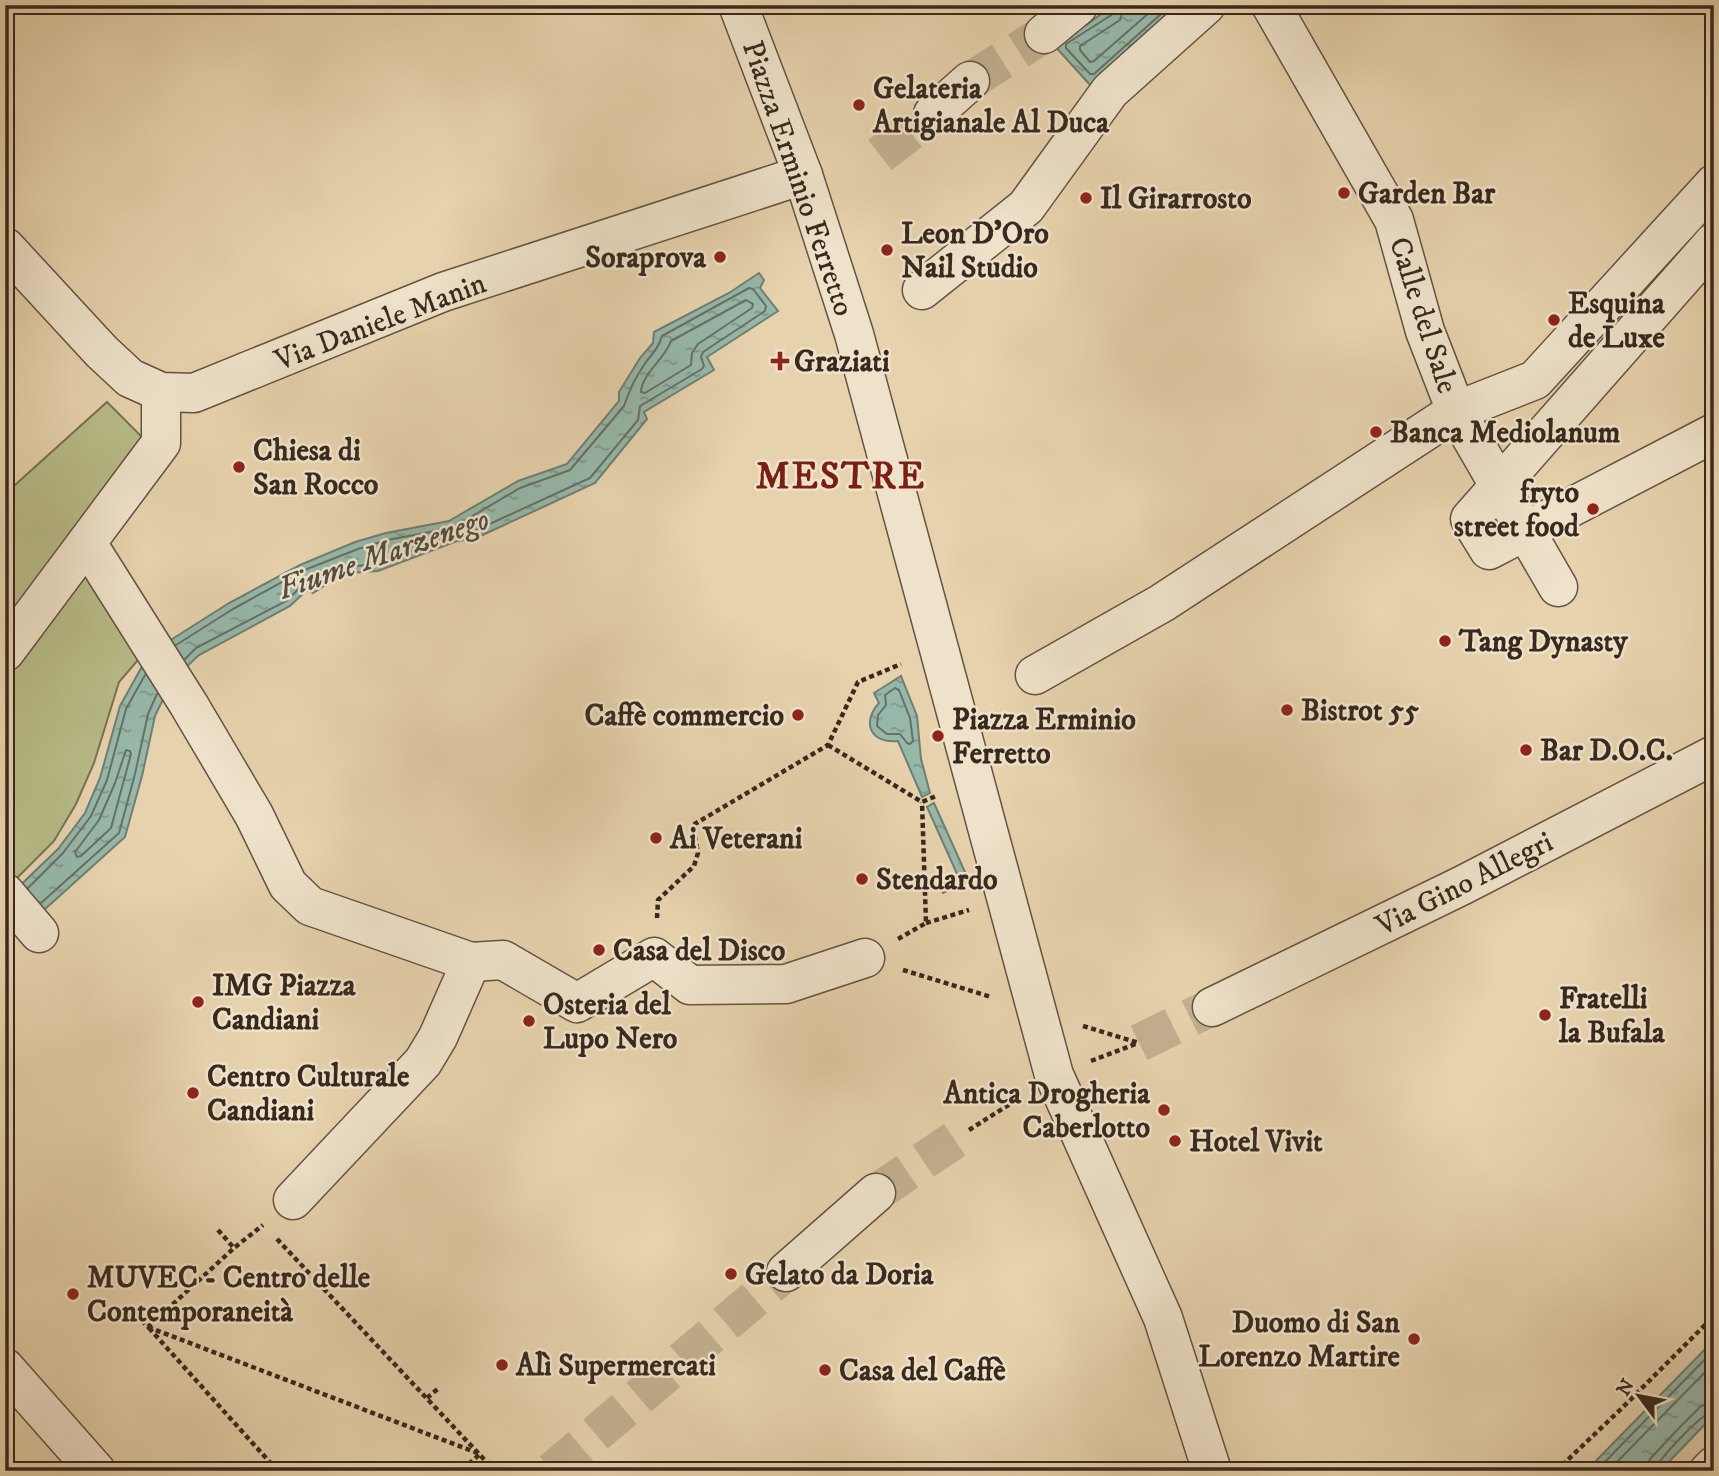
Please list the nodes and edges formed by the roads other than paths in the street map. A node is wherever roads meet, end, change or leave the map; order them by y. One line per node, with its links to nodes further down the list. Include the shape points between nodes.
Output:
1 (738, 5): 8 (street, Piazza Erminio Ferretto)
2 (1078, 5): 5 (street)
3 (1206, 5): 12 (street, via 1110,91 1026,207)
4 (1271, 5): 14 (street, Calle del Sale, via 1394,220 1425,331)
5 (1044, 34)
6 (970, 81): 7 (street)
7 (933, 114)
8 (809, 163): 13 (street, Via Daniele Manin, via 443,292 194,393); 34 (street, Piazza Erminio Ferretto, via 1054,1075 1163,1318)
9 (1714, 184): 14 (street, via 1535,380)
10 (1714, 242): 16 (street)
11 (5, 247): 13 (street, Via Daniele Manin, via 102,352 130,378)
12 (922, 290)
13 (161, 392): 18 (street, via 161,443)
14 (1456, 411): 16 (street); 21 (street, Calle del Sale, via 1162,603)
15 (1714, 433): 17 (street)
16 (1500, 485): 17 (street)
17 (1526, 531): 19 (street)
18 (87, 543): 20 (street); 26 (street, via 254,815 288,886 310,906)
19 (1558, 587)
20 (5, 652)
21 (1035, 675)
22 (1714, 755): 27 (street, Via Gino Allegri, via 1463,885)
23 (5, 893): 24 (street)
24 (39, 933)
25 (865, 958): 26 (street, via 786,984 690,985 654,957 577,1003 503,960)
26 (471, 962): 29 (street, via 423,1062)
27 (1212, 1007)
28 (876, 1194): 30 (street)
29 (293, 1200)
30 (786, 1272)
31 (5, 1368): 33 (street)
32 (1714, 1466): 35 (street)
33 (96, 1471)
34 (1212, 1471)
35 (1709, 1471)

